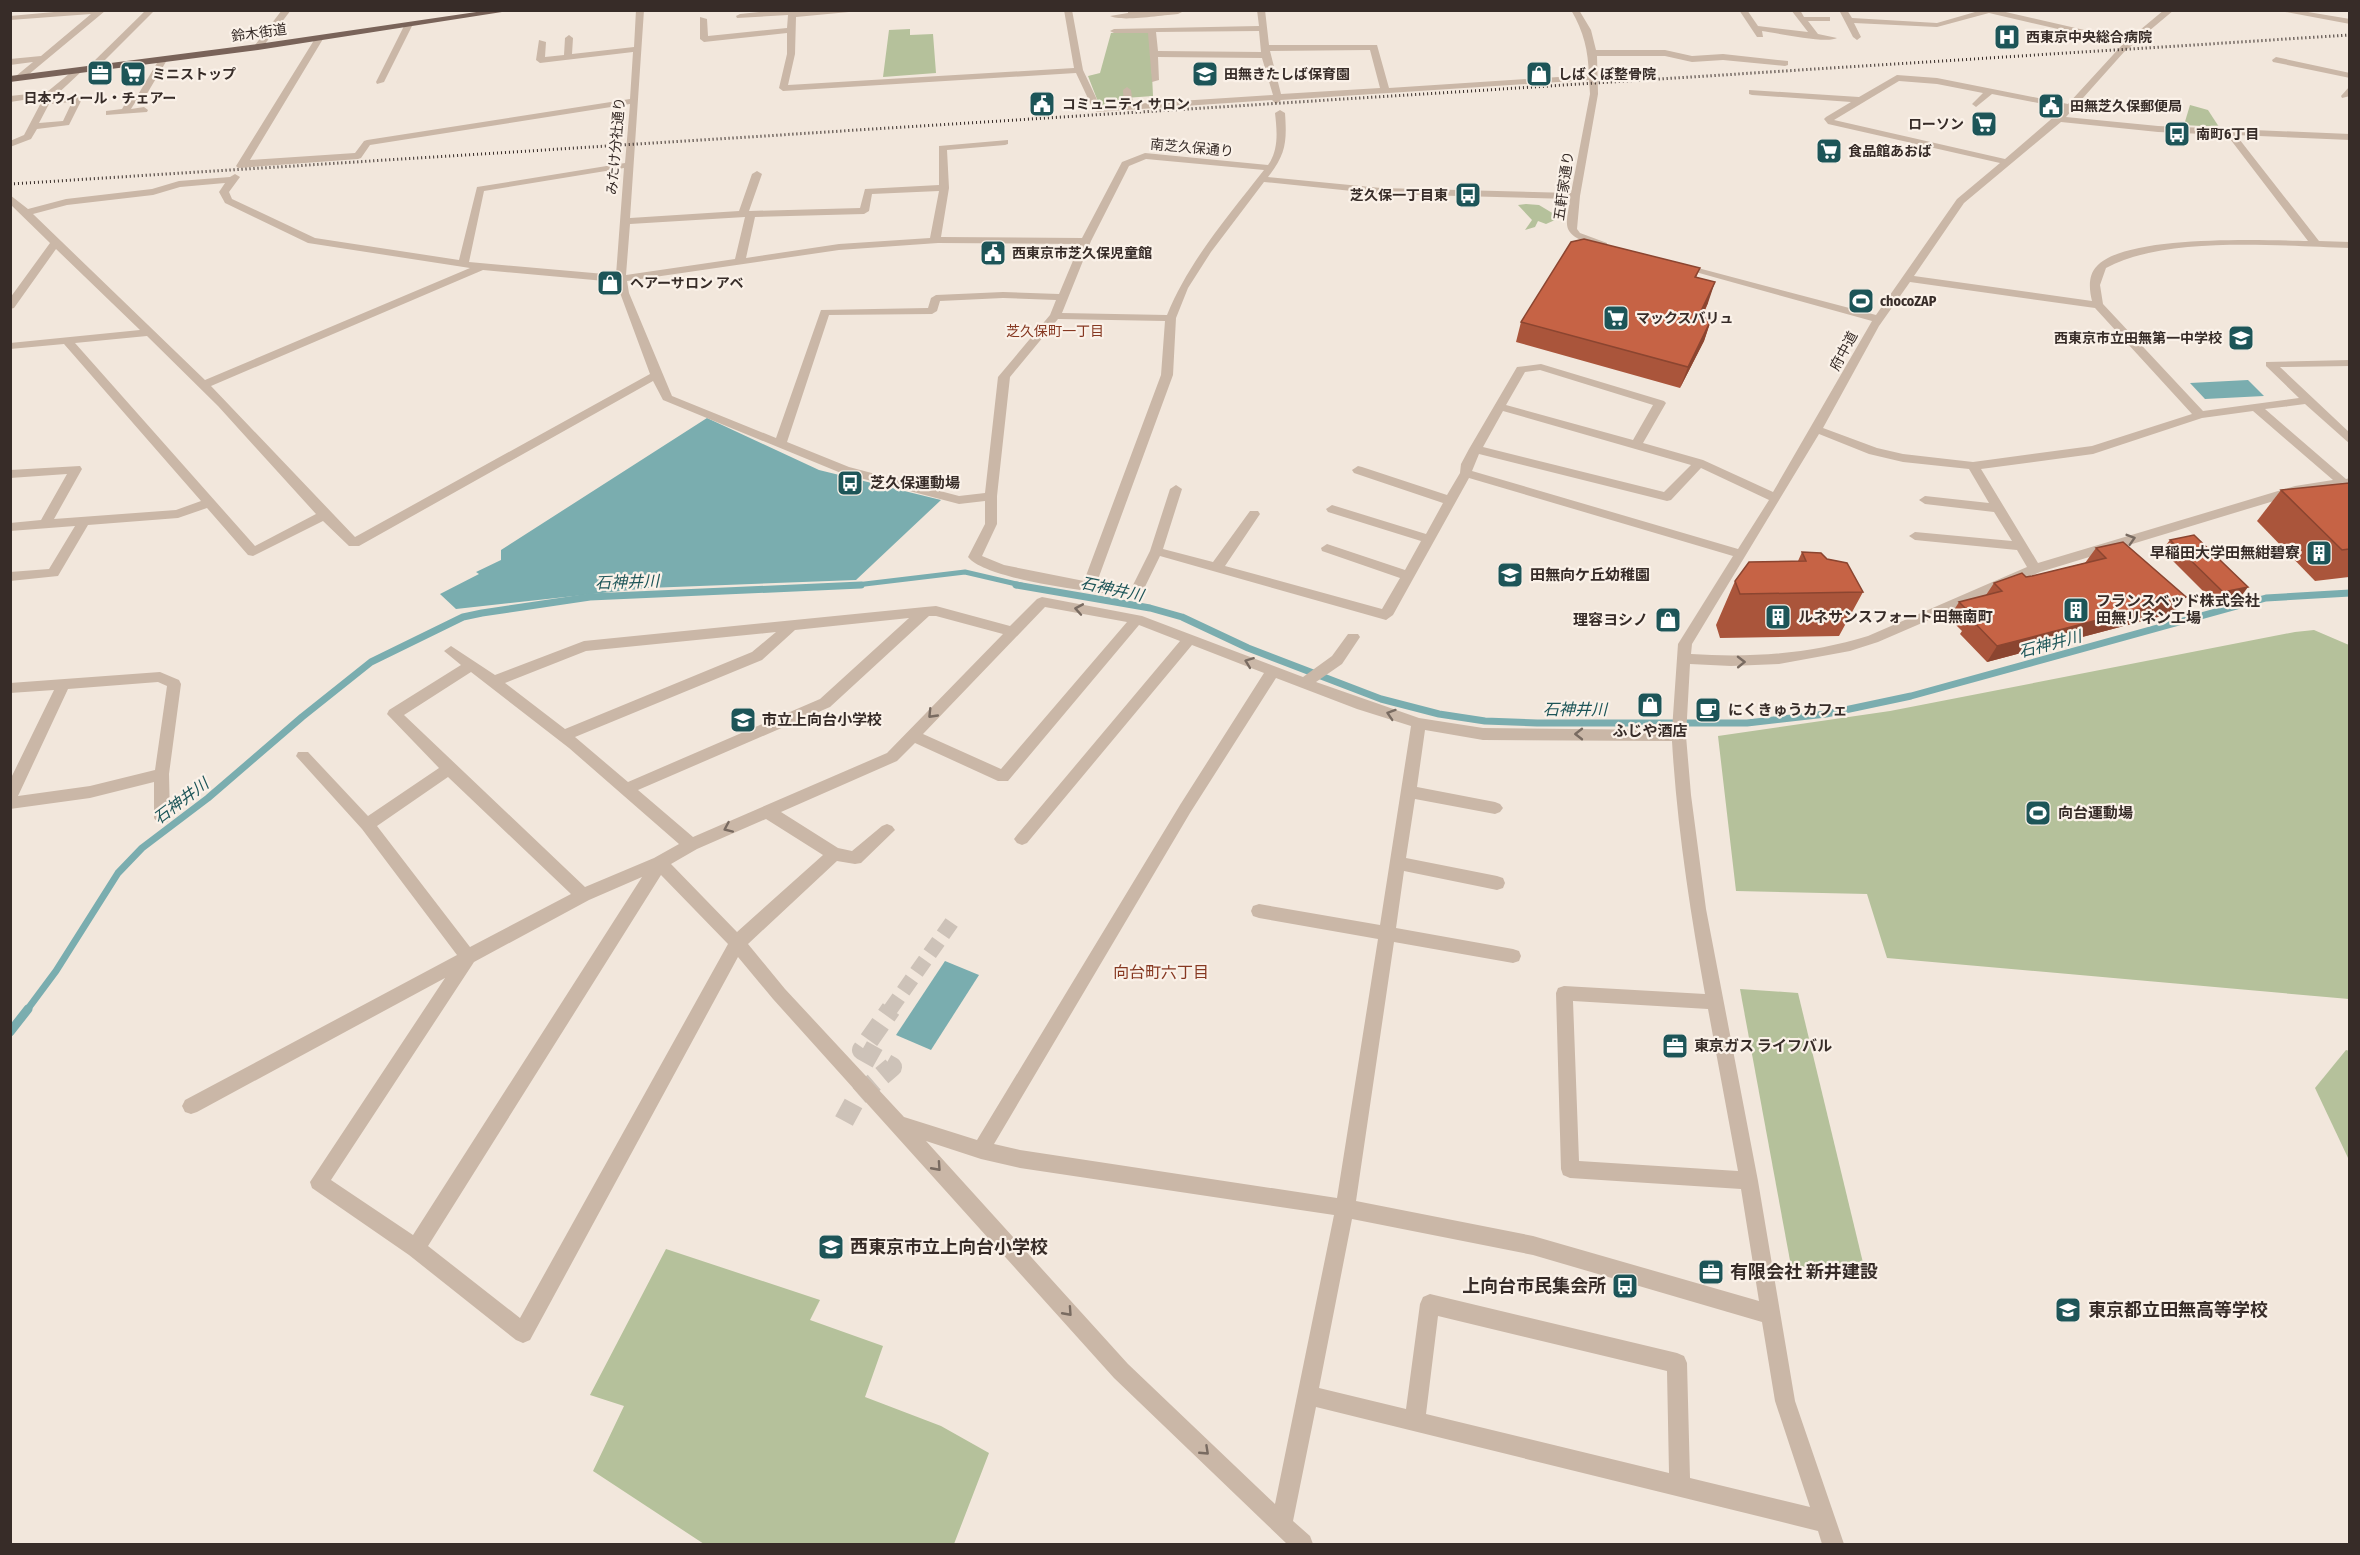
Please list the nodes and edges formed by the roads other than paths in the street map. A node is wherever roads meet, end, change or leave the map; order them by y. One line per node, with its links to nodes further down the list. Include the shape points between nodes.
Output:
1 (151, 10): 53 (street)
2 (287, 10): 42 (street)
3 (510, 10): 18 (main road, 鈴木街道)
4 (866, 10): 15 (street)
5 (1068, 10): 54 (street)
6 (1178, 10): 17 (street)
7 (1261, 10): 29 (street)
8 (1575, 10): 45 (street, 五軒家通り, via 1587,30)
9 (1743, 10): 30 (street)
10 (1795, 10): 24 (street)
11 (1843, 10): 26 (street)
12 (2170, 10): 41 (street, 府中道)
13 (2278, 10): 19 (street)
14 (101, 11): 22 (street); 48 (street)
15 (792, 12): 20 (street); 31 (street)
16 (640, 13): 43 (street, みたけ分社通り)
17 (1132, 13): 21 (street)
18 (461, 14): 28 (main road, 鈴木街道)
19 (2324, 14): 27 (street)
20 (740, 16)
21 (1114, 16)
22 (10, 18)
23 (703, 19): 31 (street, via 704,39)
24 (1802, 19): 25 (street); 34 (street)
25 (1827, 19)
26 (1849, 21): 35 (street); 41 (street, via 1937,25 1989,11)
27 (2349, 22)
28 (408, 26): 36 (main road, 鈴木街道); 60 (street)
29 (1264, 28): 32 (street); 44 (street)
30 (1754, 28): 34 (street); 38 (street)
31 (790, 30): 54 (street, via 791,54 783,88)
32 (1152, 30): 33 (street); 46 (street)
33 (1114, 31)
34 (1816, 37): 39 (street)
35 (1857, 37)
36 (319, 39): 42 (main road, 鈴木街道); 70 (street, via 242,165 358,156 367,143)
37 (569, 39): 47 (street)
38 (1763, 39)
39 (1833, 39)
40 (542, 42): 47 (street, via 540,60)
41 (2129, 43): 73 (street, 府中道)
42 (258, 47): 49 (main road, 鈴木街道)
43 (638, 49): 47 (street); 70 (street, みたけ分社通り)
44 (1266, 51): 46 (street); 63 (street, via 1374,47); 68 (street)
45 (1592, 53): 52 (street, via 1665,53 1692,59 1724,57); 57 (street, 五軒家通り)
46 (1153, 54): 59 (street)
47 (568, 57)
48 (44, 58): 51 (street); 58 (street)
49 (163, 60): 53 (main road, 鈴木街道); 76 (street, via 142,95 132,99)
50 (2276, 60): 56 (street)
51 (10, 62)
52 (1785, 63)
53 (91, 69): 55 (main road, 鈴木街道)
54 (1079, 70): 74 (street, via 1097,109)
55 (78, 71): 58 (main road, 鈴木街道); 66 (street)
56 (2349, 76)
57 (1593, 77): 63 (street); 91 (street, 五軒家通り, via 1594,94)
58 (15, 79)
59 (1155, 80)
60 (380, 82)
61 (1127, 90): 74 (street)
62 (1210, 90): 71 (street)
63 (1384, 91): 68 (street)
64 (1990, 91): 69 (street, via 1897,78); 72 (street); 73 (street)
65 (1752, 92): 69 (street)
66 (48, 98): 67 (street); 80 (street); 80 (street, via 78,99 66,123)
67 (10, 99)
68 (1277, 99): 71 (street)
69 (1861, 100): 85 (street, via 1829,119)
70 (634, 101): 86 (street, みたけ分社通り)
71 (1209, 102): 74 (street)
72 (1976, 104)
73 (2070, 106): 79 (street, 府中道)
74 (1129, 107)
75 (144, 110): 76 (street)
76 (125, 112): 77 (street)
77 (109, 113)
78 (1280, 113): 87 (street, via 1282,139)
79 (2059, 119): 81 (street); 85 (street, 府中道)
80 (33, 127): 84 (street, via 28,137)
81 (2230, 133): 82 (street); 99 (street)
82 (2349, 137)
83 (1005, 142): 90 (street, via 942,148)
84 (10, 144)
85 (2007, 162): 106 (street, 府中道, via 1960,201)
86 (628, 165): 95 (street, みたけ分社通り); 103 (street, via 480,189)
87 (1271, 168): 89 (street); 97 (street, 南芝久保通り, via 1144,156 1125,164)
88 (757, 174): 94 (street)
89 (1263, 179): 91 (street, via 1370,190); 112 (street, via 1207,251 1183,288)
90 (944, 188): 94 (street, via 868,191 864,211); 96 (street)
91 (1575, 196): 101 (street, 五軒家通り, via 1572,229 1576,235)
92 (10, 198): 93 (street)
93 (26, 213): 98 (street); 103 (street, via 66,202 233,179 224,192 228,201 312,241)
94 (747, 214): 95 (street); 102 (street)
95 (624, 221): 107 (street, みたけ分社通り)
96 (935, 241): 97 (street); 102 (street, via 839,247)
97 (1086, 241): 108 (street, 南芝久保通り)
98 (55, 243): 110 (street, via 19,285); 114 (street)
99 (2317, 244): 100 (street); 109 (street, via 2155,248 2118,255 2100,268 2096,276)
100 (2349, 245)
101 (1618, 249)
102 (740, 261): 107 (street)
103 (463, 264): 105 (street)
104 (1671, 264): 113 (street)
105 (482, 267): 107 (street); 119 (street)
106 (1906, 278): 109 (street); 113 (street, 府中道)
107 (621, 279): 118 (street, みたけ分社通り)
108 (1063, 297): 111 (street, 南芝久保通り); 126 (street, via 936,298 932,310 825,312)
109 (2098, 305): 123 (street)
110 (10, 306)
111 (1055, 316): 112 (street); 136 (street, 南芝久保通り, via 1004,377)
112 (1171, 318): 158 (street, via 1167,375)
113 (1879, 319): 124 (street, 府中道)
114 (148, 333): 115 (street); 119 (street)
115 (67, 341): 116 (street); 140 (street)
116 (10, 346)
117 (2349, 363): 120 (street, via 2270,364)
118 (656, 375): 126 (street, みたけ分社通り, via 667,398); 144 (street, via 354,543)
119 (203, 385): 144 (street)
120 (2306, 400): 122 (street); 125 (street)
121 (1500, 407): 127 (street); 127 (street, via 1521,369 1541,367 1660,403); 128 (street)
122 (2257, 408): 123 (street); 134 (street)
123 (2200, 415): 130 (street, via 2093,450)
124 (1816, 429): 130 (street, via 1893,456); 137 (street, 府中道)
125 (2349, 440)
126 (780, 444): 136 (street, みたけ分社通り, via 844,470 959,500)
127 (1636, 445): 129 (street)
128 (1475, 448): 129 (street, via 1667,497); 132 (street)
129 (1699, 463): 137 (street)
130 (1972, 466): 141 (street)
131 (1358, 470): 139 (street)
132 (1466, 473): 139 (street); 153 (street)
133 (10, 474): 146 (street, via 76,469)
134 (2346, 482): 155 (street, one-way to 134, via 2300,489)
135 (1176, 489): 152 (street)
136 (991, 496): 158 (street, 南芝久保通り, via 991,524 975,557 979,562)
137 (1776, 498): 153 (street, 府中道)
138 (1925, 500): 141 (street)
139 (1450, 501): 149 (street)
140 (210, 502): 144 (street, via 253,552); 145 (street, via 178,514)
141 (1998, 508): 150 (street)
142 (1332, 509): 149 (street)
143 (1254, 514): 154 (street)
144 (324, 515)
145 (82, 523): 146 (street); 157 (street, via 53,573)
146 (45, 524): 147 (street)
147 (10, 527)
148 (1915, 536): 150 (street)
149 (1429, 539): 156 (street)
150 (2021, 546): 155 (street)
151 (1327, 548): 156 (street)
152 (1156, 551): 154 (street); 158 (street, via 1136,592)
153 (1740, 554): 166 (street, 府中道, via 1685,644)
154 (1216, 568): 156 (street, via 1386,615)
155 (2035, 569): 166 (street, one-way to 155, via 1763,662 1847,648)
156 (1408, 576)
157 (10, 577)
158 (1089, 586)
159 (925, 612): 161 (street); 162 (street, via 936,611); 180 (street, via 825,703)
160 (1137, 619): 162 (street, one-way to 162, via 1042,602); 164 (street); 176 (street, via 1003,777)
161 (792, 625): 169 (street, via 584,646); 175 (street, via 757,657)
162 (1013, 632): 176 (street, one-way to 176)
163 (1353, 637): 170 (street, via 1337,660)
164 (1189, 639): 168 (street, one-way to 164); 189 (street)
165 (451, 651): 167 (street)
166 (1683, 658): 174 (street, 府中道)
167 (472, 665): 169 (street); 178 (street, via 394,714)
168 (1273, 671): 170 (street); 204 (street, via 1185,808)
169 (495, 681): 175 (street)
170 (1306, 683): 173 (street, one-way to 170)
171 (63, 685): 172 (street); 179 (street, via 160,677 174,684); 182 (street)
172 (10, 688)
173 (1419, 723): 174 (street, one-way to 173, via 1483,734); 181 (street)
174 (1679, 734): 201 (street, 府中道, via 1684,806)
175 (564, 735): 180 (street)
176 (911, 735): 185 (street, via 892,756)
177 (303, 756): 187 (street)
178 (449, 770): 187 (street); 195 (street)
179 (162, 774): 183 (street, via 90,792); 186 (street)
180 (626, 789): 190 (street)
181 (1409, 792): 184 (street); 193 (street)
182 (10, 797)
183 (10, 803)
184 (1495, 808)
185 (766, 811): 190 (street, one-way to 190); 191 (street)
186 (162, 818)
187 (367, 825): 200 (street)
188 (887, 830): 191 (street, via 855,858)
189 (1022, 839)
190 (691, 845): 192 (street)
191 (834, 854): 198 (street)
192 (660, 863): 195 (street); 198 (street); 207 (street)
193 (1398, 863): 194 (street); 197 (street)
194 (1497, 883)
195 (583, 895): 200 (street)
196 (1259, 911): 197 (street)
197 (1388, 932): 199 (street); 206 (street)
198 (737, 943): 203 (street); 207 (street, via 524,1333)
199 (1513, 956)
200 (468, 957): 202 (street); 207 (street, via 319,1182)
201 (1714, 1002): 205 (street, 府中道); 205 (street, via 1564,993 1570,1169)
202 (191, 1106)
203 (898, 1124): 204 (street); 213 (street, one-way to 213, via 1121,1371)
204 (981, 1150): 206 (street)
205 (1749, 1181): 208 (street, 府中道)
206 (1345, 1208): 208 (street, via 1498,1237); 209 (street)
207 (416, 1248)
208 (1772, 1315): 212 (street, 府中道, via 1785,1401)
209 (1308, 1395): 210 (street); 213 (street)
210 (1415, 1420): 211 (street); 211 (street, via 1430,1304 1677,1363)
211 (1680, 1487): 212 (street)
212 (1826, 1522): 215 (street, 府中道)
213 (1282, 1524): 214 (street)
214 (1302, 1545)
215 (1833, 1545)

